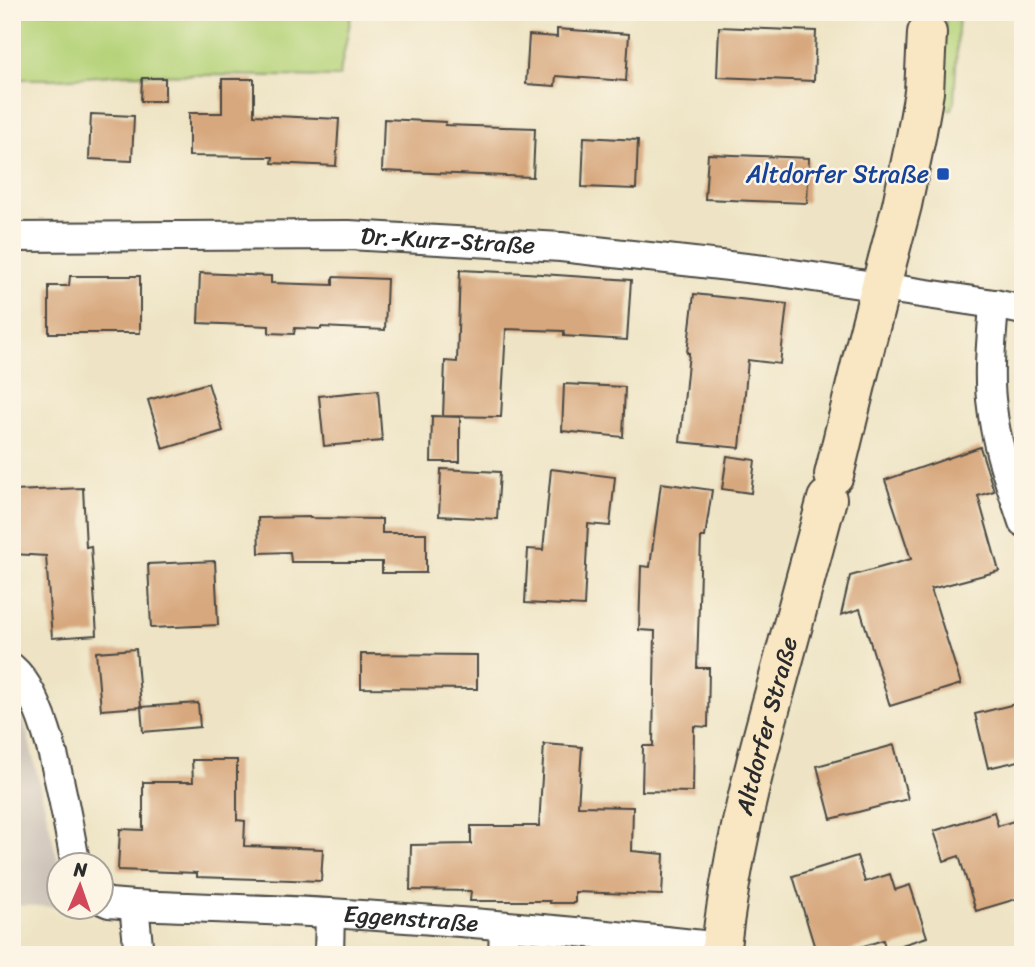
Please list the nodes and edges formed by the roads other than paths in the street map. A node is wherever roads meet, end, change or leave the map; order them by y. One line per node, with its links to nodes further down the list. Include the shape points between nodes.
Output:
1 (927, 33): 3 (main road, Altdorfer Straße, via 921,113)
2 (12, 237): 3 (street, Dr.-Kurz-Straße, via 349,235 535,245 773,271)
3 (881, 288): 4 (street, Dr.-Kurz-Straße); 13 (main road, Altdorfer Straße, via 744,812)
4 (994, 304): 5 (street, Dr.-Kurz-Straße); 6 (street, via 991,406)
5 (1023, 310)
6 (1023, 522)
7 (12, 668): 8 (street, via 28,685 46,730)
8 (73, 852)
9 (116, 903): 10 (street, Eggenstraße)
10 (134, 905): 11 (street, Eggenstraße); 14 (street)
11 (330, 913): 12 (street, Eggenstraße); 15 (street)
12 (504, 926): 13 (street, Eggenstraße, via 628,936); 16 (street)
13 (720, 951)
14 (139, 955)
15 (329, 955)
16 (503, 955)

